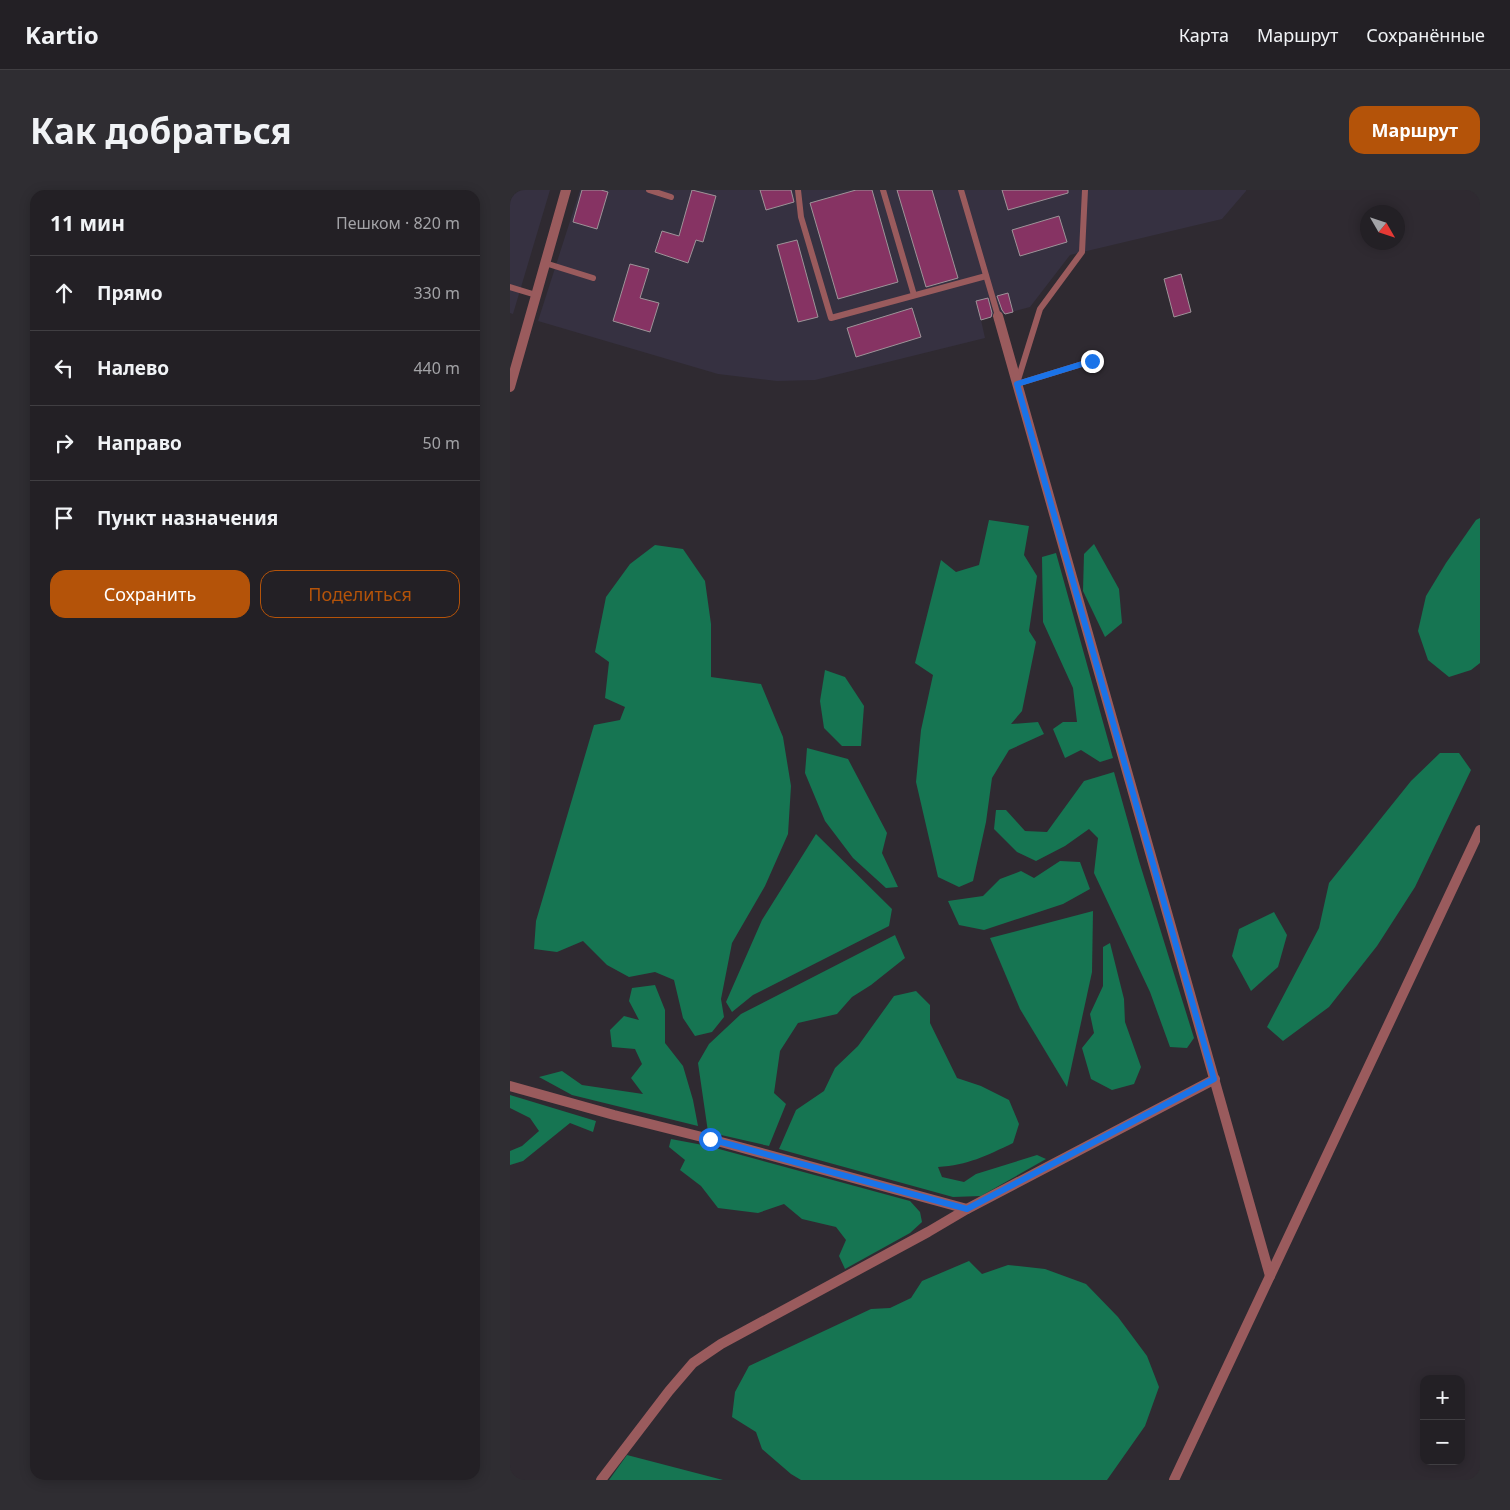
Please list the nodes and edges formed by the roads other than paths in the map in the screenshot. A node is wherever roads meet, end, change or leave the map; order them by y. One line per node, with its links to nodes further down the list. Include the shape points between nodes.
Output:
1 (566, 190): 8 (street)
2 (649, 190): 7 (lane)
3 (798, 190): 13 (lane, via 801,217 831,318)
4 (883, 190): 13 (lane)
5 (961, 190): 9 (lane)
6 (1085, 190): 16 (lane, via 1082,252 1040,309)
7 (671, 197)
8 (546, 263): 10 (lane); 12 (street)
9 (986, 276): 13 (lane); 14 (lane)
10 (593, 278)
11 (510, 287): 12 (lane)
12 (536, 295): 17 (street)
13 (914, 296)
14 (998, 316): 16 (street)
15 (1092, 361): 16 (lane)
16 (1017, 384): 19 (street)
17 (510, 387)
18 (1480, 830): 22 (street)
19 (1214, 1079): 21 (street); 22 (street)
20 (510, 1086): 21 (street)
21 (967, 1209): 23 (street, via 721,1344 693,1363)
22 (1270, 1276): 24 (street)
23 (601, 1480)
24 (1174, 1480)

